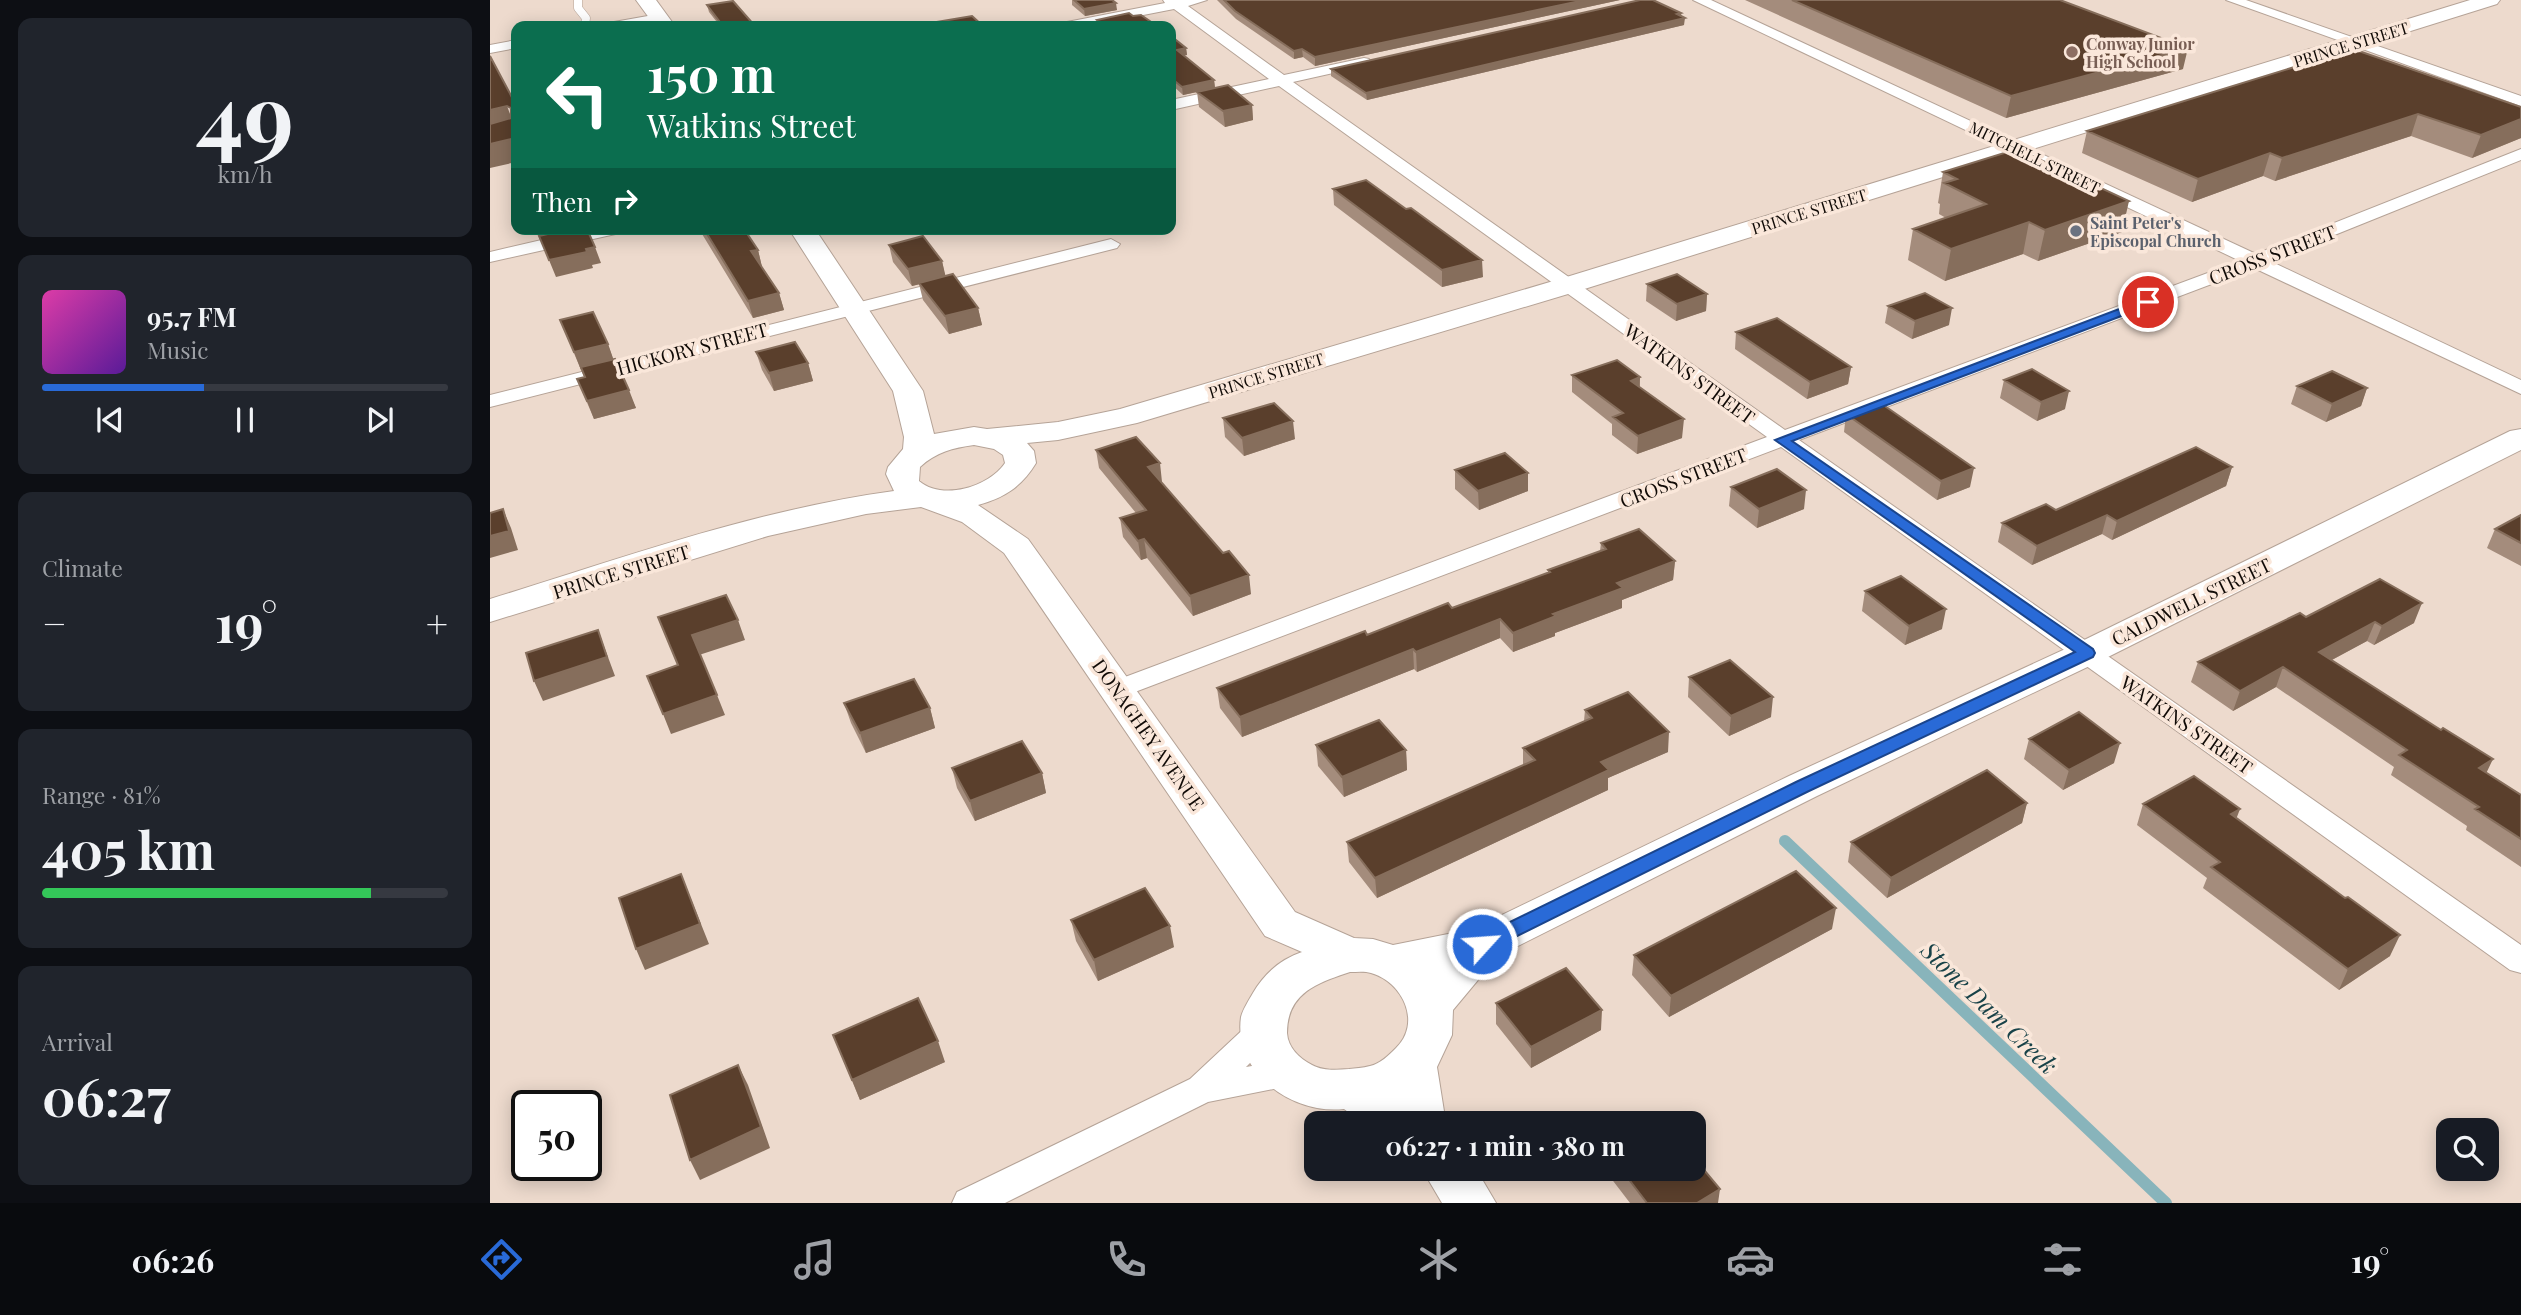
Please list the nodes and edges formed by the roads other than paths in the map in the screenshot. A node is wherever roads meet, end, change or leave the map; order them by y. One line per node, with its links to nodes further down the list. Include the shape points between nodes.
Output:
1 (578, 0): 8 (lane)
2 (646, 0): 9 (street)
3 (1199, 0): 7 (street)
4 (1700, 0): 18 (street, MITCHELL STREET)
5 (2233, 0): 11 (street)
6 (2490, 0): 11 (street, PRINCE STREET)
7 (1173, 2): 10 (street); 15 (street, WATKINS STREET)
8 (586, 21)
9 (661, 21)
10 (1089, 21)
11 (2354, 43): 16 (street); 18 (street, PRINCE STREET)
12 (511, 45): 13 (street)
13 (490, 49)
14 (1374, 60): 15 (street)
15 (1279, 81): 17 (street); 25 (street, WATKINS STREET)
16 (2521, 101)
17 (1176, 104)
18 (2016, 147): 24 (street, MITCHELL STREET); 25 (street, PRINCE STREET)
19 (2521, 154): 24 (street, CROSS STREET)
20 (587, 235): 23 (street)
21 (806, 235): 26 (street)
22 (1111, 244): 26 (street, HICKORY STREET)
23 (490, 257)
24 (2253, 262): 27 (street, MITCHELL STREET); 33 (street, CROSS STREET)
25 (1569, 285): 30 (street, PRINCE STREET); 33 (street, WATKINS STREET)
26 (855, 308): 28 (street); 29 (street, HICKORY STREET)
27 (2521, 388)
28 (908, 391): 31 (street, via 947,421); 34 (street, via 919,437)
29 (490, 401)
30 (1126, 417): 31 (street, PRINCE STREET, via 1058,431); 35 (street, PRINCE STREET, via 1068,442)
31 (983, 437): 34 (street, PRINCE STREET, via 934,444); 35 (street, DONAGHEY AVENUE, via 1008,442 1018,450 1022,460)
32 (2521, 438): 40 (street, CALDWELL STREET)
33 (1782, 440): 40 (street, WATKINS STREET); 41 (street, CROSS STREET)
34 (913, 457): 36 (street, via 902,472 902,482 909,491); 37 (street, PRINCE STREET, via 870,484)
35 (1013, 476): 36 (street, PRINCE STREET, via 976,496); 38 (street, DONAGHEY AVENUE, via 1006,494)
36 (929, 498): 37 (street, PRINCE STREET, via 862,505); 38 (street, DONAGHEY AVENUE, via 974,515)
37 (753, 531): 39 (street, PRINCE STREET)
38 (1016, 546): 41 (street, DONAGHEY AVENUE)
39 (490, 611)
40 (2087, 653): 43 (street, CALDWELL STREET); 45 (street, WATKINS STREET)
41 (1118, 689): 42 (street, DONAGHEY AVENUE)
42 (1280, 924): 44 (street); 46 (street)
43 (1482, 944): 44 (street, CALDWELL STREET); 47 (street, CALDWELL STREET)
44 (1371, 959): 46 (street, via 1322,959); 47 (street, via 1402,967 1421,984)
45 (2521, 961)
46 (1277, 988): 48 (street, via 1265,1009)
47 (1431, 1004): 49 (street, via 1432,1028 1423,1051)
48 (1262, 1031): 50 (street, via 1267,1051); 51 (street)
49 (1413, 1061): 52 (street, via 1382,1083); 54 (street)
50 (1287, 1074): 51 (street); 52 (street, via 1301,1084 1327,1091)
51 (1202, 1089): 56 (street)
52 (1355, 1091): 53 (street)
53 (1385, 1111)
54 (1420, 1111)
55 (1455, 1181): 57 (street)
56 (980, 1201)
57 (1471, 1203)

